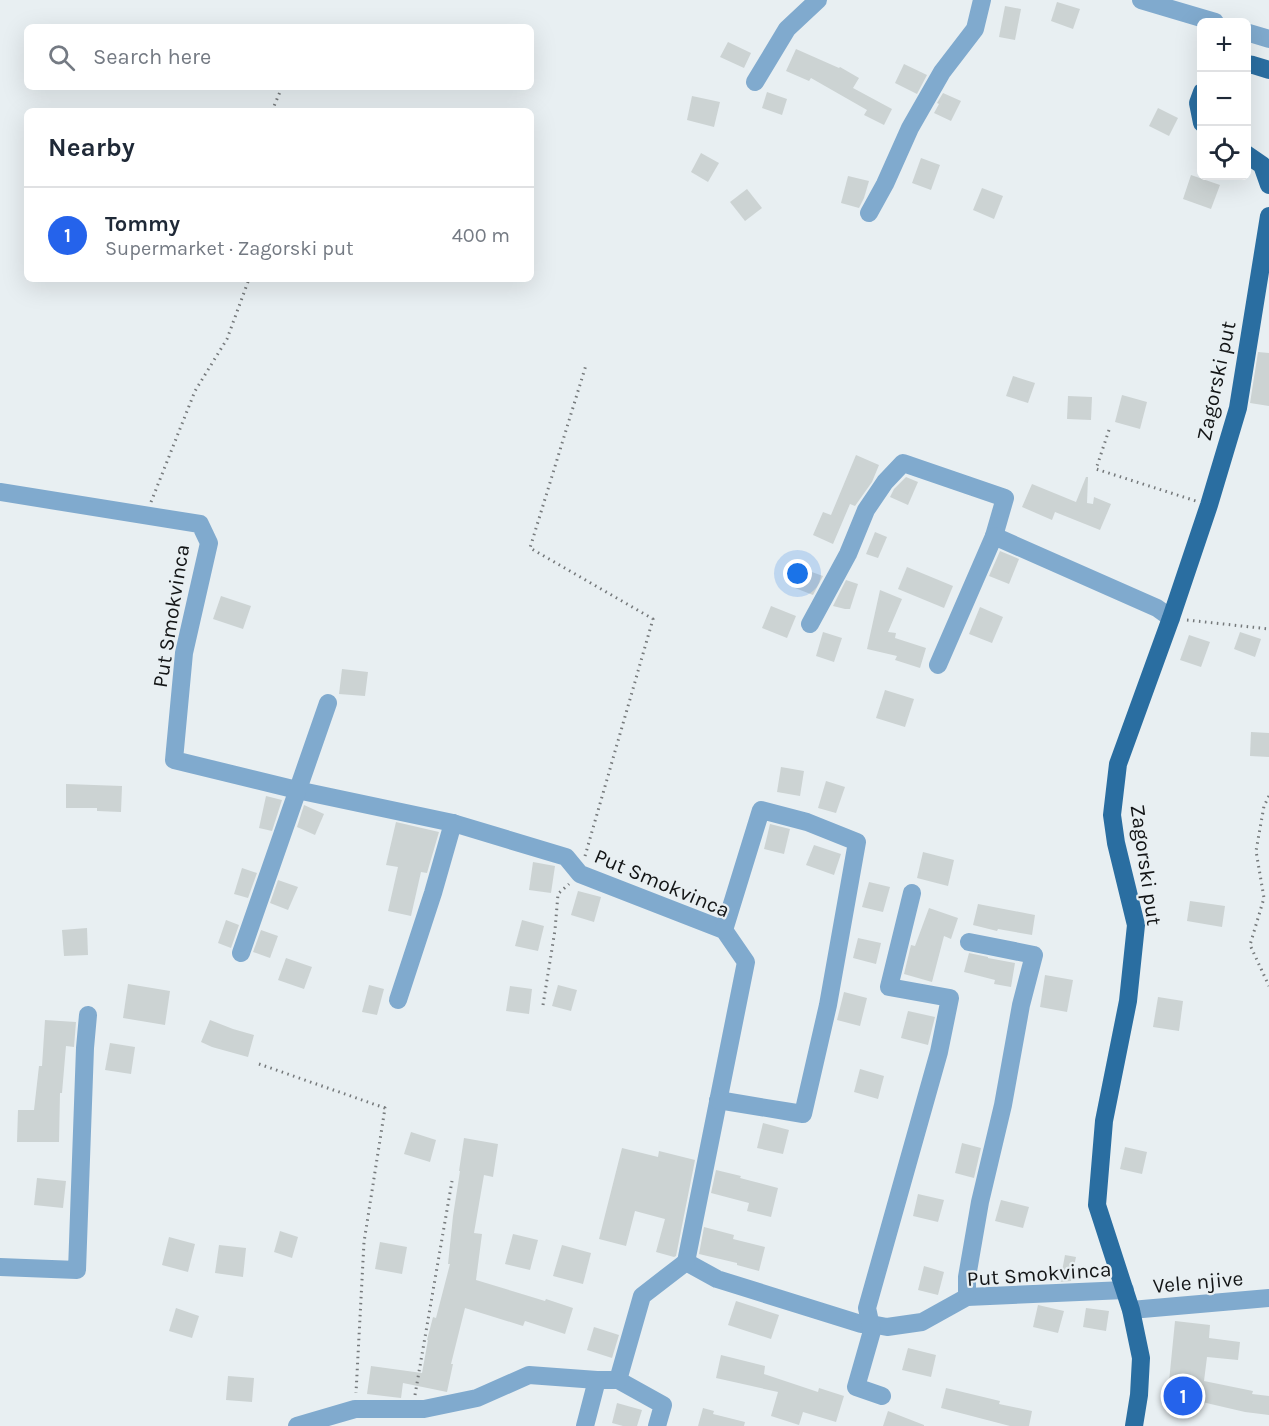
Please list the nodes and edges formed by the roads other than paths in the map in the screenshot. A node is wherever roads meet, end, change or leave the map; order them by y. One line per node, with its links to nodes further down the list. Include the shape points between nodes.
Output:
1 (818, 0): 9 (street, via 787,29)
2 (982, 0): 12 (street, via 975,29 942,72)
3 (1141, 0): 4 (street)
4 (1202, 18)
5 (1251, 34): 6 (street)
6 (1269, 39)
7 (1251, 65): 8 (main road)
8 (1269, 70)
9 (755, 82)
10 (1251, 157): 11 (main road, via 1262,165)
11 (1269, 185)
12 (868, 213)
13 (1269, 216): 16 (main road, Zagorski put, via 1238,408)
14 (0, 492): 20 (street, Put Smokvinca, via 200,524 209,543 184,653 174,760)
15 (994, 536): 16 (street, via 1157,608); 17 (street, via 1005,498 903,463 866,510 848,554); 18 (street)
16 (1171, 618): 31 (main road, Zagorski put, via 1118,764 1112,815 1136,925 1128,1001 1104,1121 1097,1204)
17 (810, 624)
18 (938, 665)
19 (328, 702): 20 (street)
20 (297, 790): 21 (street, Put Smokvinca); 25 (street)
21 (453, 823): 23 (street, Put Smokvinca, via 566,857 580,874); 26 (street)
22 (912, 893): 35 (street, via 889,987 950,998 939,1052 867,1308)
23 (724, 930): 28 (street, Put Smokvinca, via 746,962); 28 (street, via 761,810 807,822 857,842 828,1005 803,1114)
24 (969, 942): 32 (street, via 1034,955 980,1202)
25 (241, 953)
26 (398, 1000)
27 (88, 1015): 30 (street, via 77,1270)
28 (718, 1100): 29 (street, Put Smokvinca)
29 (686, 1262): 35 (street, Put Smokvinca, via 717,1279); 37 (street, via 642,1296)
30 (0, 1267)
31 (1125, 1290): 32 (street, Put Smokvinca); 34 (main road, Zagorski put)
32 (967, 1297): 35 (street, Put Smokvinca, via 922,1322 887,1327)
33 (1269, 1298): 34 (street, Vele njive)
34 (1131, 1310): 42 (main road, Zagorski put, via 1141,1358)
35 (871, 1324): 38 (street, via 856,1387)
36 (597, 1380): 37 (street); 39 (street, via 529,1374 477,1398 424,1409 355,1409); 40 (street)
37 (618, 1380): 41 (street, via 663,1405)
38 (882, 1396)
39 (297, 1426)
40 (585, 1426)
41 (657, 1426)
42 (1134, 1426)

